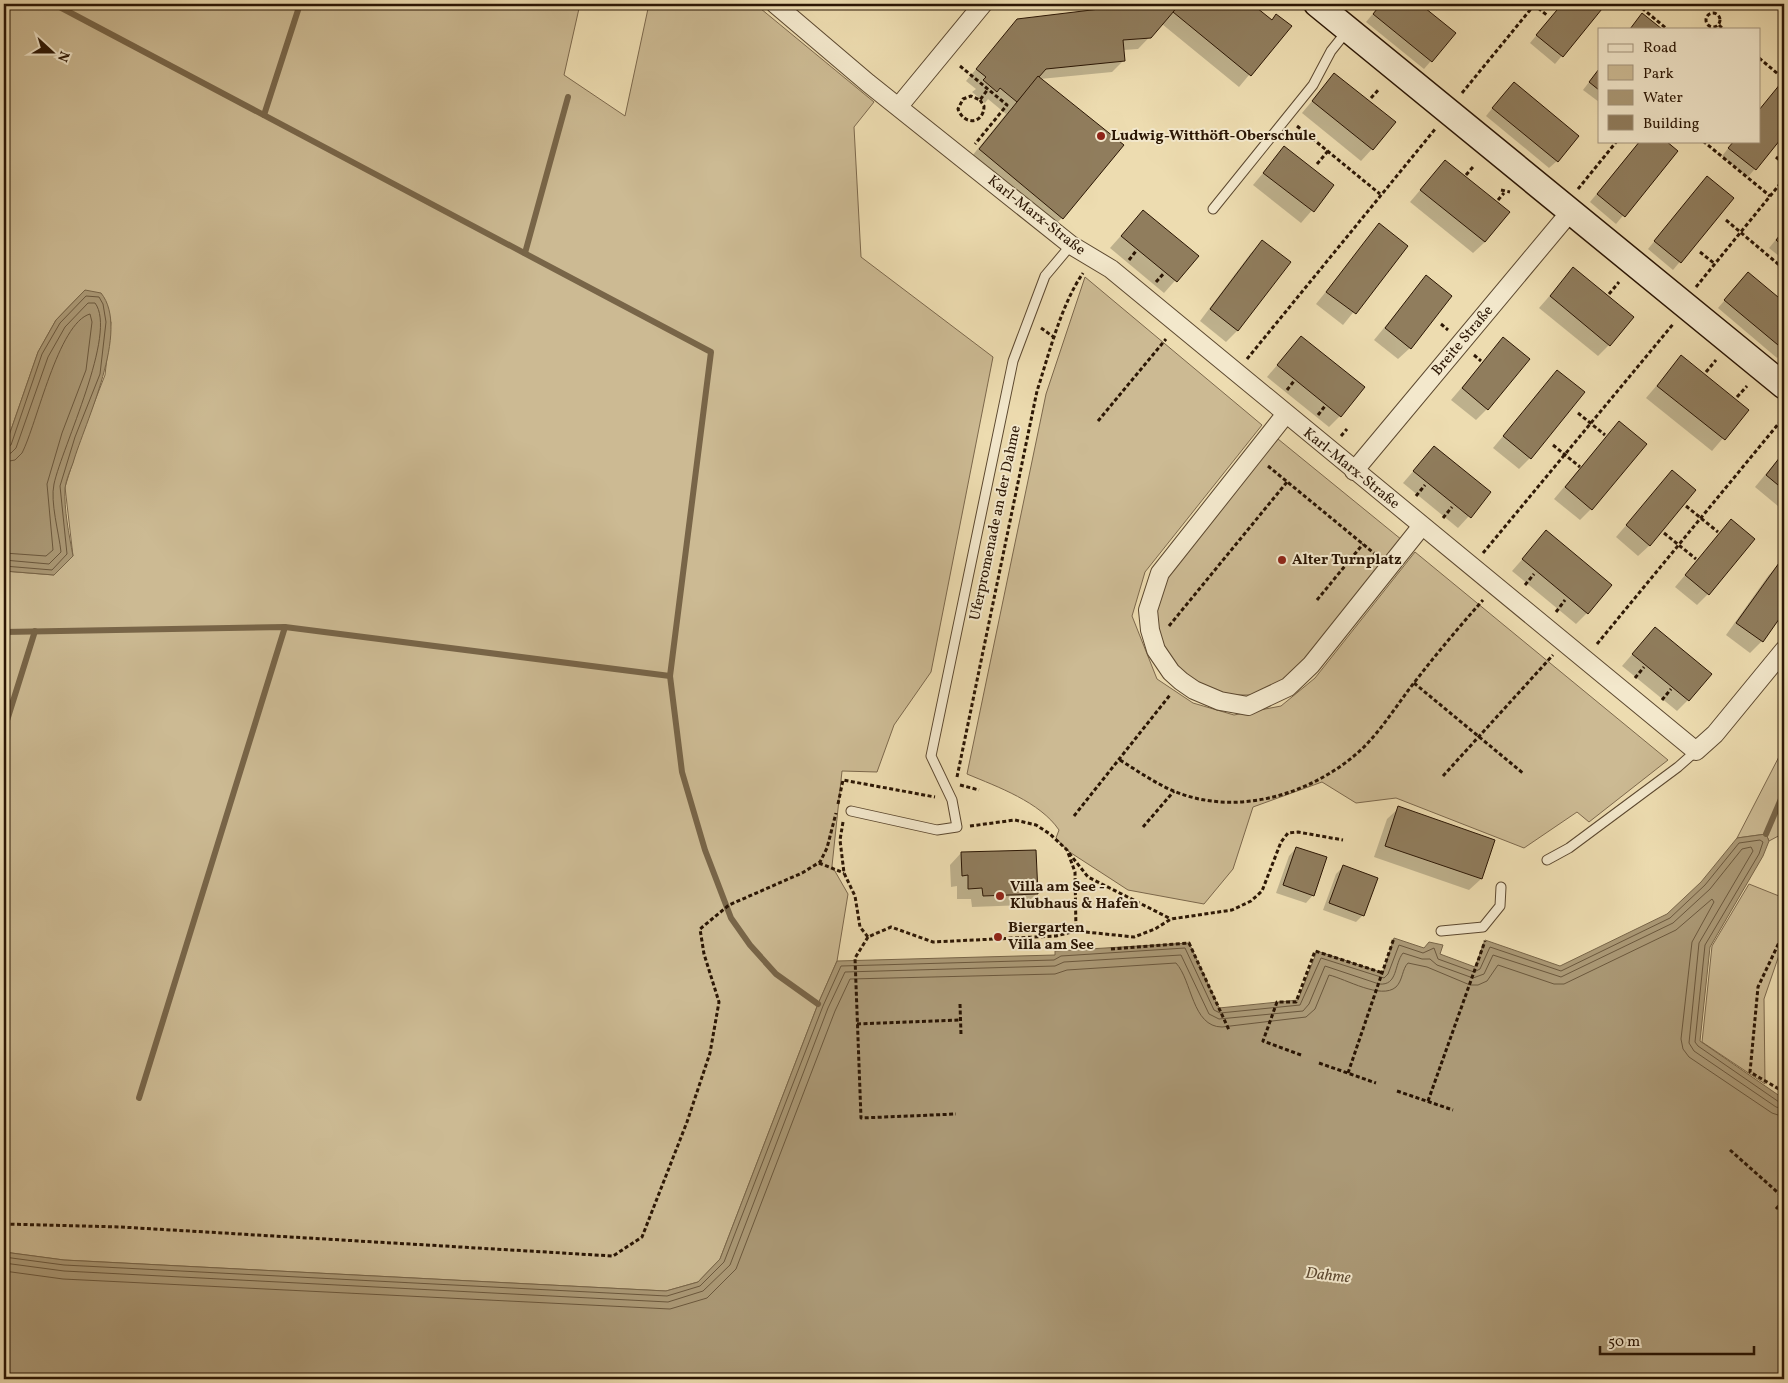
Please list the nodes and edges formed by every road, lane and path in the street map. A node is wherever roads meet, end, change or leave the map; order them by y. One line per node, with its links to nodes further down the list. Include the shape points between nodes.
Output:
1 (775, 4): 19 (street, Karl-Marx-Straße)
2 (983, 4): 19 (street)
3 (1317, 4): 11 (main road)
4 (1534, 4): 6 (path); 20 (path)
5 (1637, 4): 8 (path)
6 (1548, 16)
7 (1719, 25): 9 (path); 9 (path, via 1719,17 1711,13 1706,20); 10 (path)
8 (1666, 28)
9 (1708, 28)
10 (1722, 28)
11 (1349, 29): 20 (main road); 21 (lane, via 1331,50 1313,85)
12 (1760, 59): 14 (path)
13 (960, 66): 15 (path)
14 (1784, 79)
15 (988, 89): 18 (path); 24 (path, via 1007,105)
16 (1379, 89): 17 (path)
17 (1371, 98)
18 (980, 100): 18 (path, via 971,96 963,99 958,109 962,116 970,121 978,120 984,106)
19 (899, 106): 40 (street, Karl-Marx-Straße)
20 (1448, 112): 33 (path); 37 (main road)
21 (1287, 118): 25 (path); 36 (lane)
22 (1616, 142): 37 (path)
23 (1704, 142): 34 (path)
24 (975, 145)
25 (1328, 151): 27 (path); 33 (path)
26 (1776, 157): 28 (path)
27 (1316, 164)
28 (1784, 164)
29 (1473, 167): 30 (path)
30 (1466, 175)
31 (1784, 179): 34 (path)
32 (1504, 193): 35 (path)
33 (1380, 194): 55 (path)
34 (1770, 196): 39 (path)
35 (1498, 200)
36 (1213, 209)
37 (1567, 209): 47 (main road); 73 (street, Breite Straße)
38 (1726, 220): 39 (path)
39 (1741, 233): 43 (path); 44 (path)
40 (1070, 245): 42 (street, Karl-Marx-Straße); 114 (lane, Uferpromenade an der Dahme, via 1045,276 1013,362 931,756 952,800)
41 (1700, 252): 43 (path)
42 (1092, 260): 49 (street, Karl-Marx-Straße, via 1111,269); 110 (path, Uferpromenade an der Dahme, via 1077,282 1037,391 956,783)
43 (1715, 264): 47 (path)
44 (1784, 269)
45 (1619, 282): 46 (path)
46 (1609, 294)
47 (1685, 306): 58 (main road); 67 (path)
48 (1441, 324): 50 (path)
49 (1177, 325): 55 (street, Karl-Marx-Straße); 66 (path)
50 (1450, 331)
51 (1472, 353): 53 (path)
52 (1716, 360): 54 (path)
53 (1481, 361)
54 (1706, 372)
55 (1235, 373): 63 (street, Karl-Marx-Straße)
56 (1294, 381): 59 (path)
57 (1747, 386): 60 (path)
58 (1784, 386)
59 (1283, 395)
60 (1737, 397)
61 (1325, 406): 65 (path)
62 (1578, 413): 67 (path)
63 (1286, 415): 70 (street); 73 (street, Karl-Marx-Straße)
64 (1784, 417): 79 (path)
65 (1314, 420)
66 (1098, 421)
67 (1591, 424): 68 (path); 71 (path)
68 (1606, 435)
69 (1553, 445): 71 (path)
70 (1254, 454): 74 (path); 87 (street, via 1160,572 1153,590 1148,610 1156,650 1170,672 1181,682 1220,701 1248,706 1288,686 1311,665)
71 (1565, 455): 72 (path); 88 (path)
72 (1580, 466)
73 (1354, 471): 81 (street, Karl-Marx-Straße)
74 (1287, 482): 84 (path); 95 (path)
75 (1425, 485): 76 (path)
76 (1412, 501)
77 (1686, 506): 79 (path)
78 (1452, 507): 80 (path)
79 (1701, 518): 82 (path); 85 (path)
80 (1439, 523)
81 (1421, 527): 87 (street); 88 (street, Karl-Marx-Straße)
82 (1718, 532)
83 (1664, 533): 85 (path)
84 (1363, 544): 87 (path); 91 (path)
85 (1679, 545): 86 (path); 97 (path)
86 (1696, 559)
87 (1390, 566)
88 (1472, 567): 97 (street, Karl-Marx-Straße)
89 (1534, 574): 90 (path)
90 (1521, 590)
91 (1318, 600)
92 (1565, 600): 94 (path)
93 (1479, 605): 101 (path)
94 (1552, 616)
95 (1166, 630)
96 (1784, 650): 106 (street, via 1715,734)
97 (1584, 660): 106 (street, Karl-Marx-Straße)
98 (1547, 662): 105 (path)
99 (1644, 667): 100 (path)
100 (1632, 682)
101 (1414, 683): 105 (path); 111 (path, via 1362,748 1334,770 1302,788 1243,802 1203,799)
102 (1671, 689): 104 (path)
103 (1173, 692): 107 (path)
104 (1659, 704)
105 (1479, 738): 108 (path); 109 (path)
106 (1696, 751): 118 (lane, via 1576,842)
107 (1120, 760): 111 (path); 113 (path)
108 (1524, 774)
109 (1443, 776)
110 (979, 790)
111 (1174, 791): 115 (path)
112 (851, 811): 114 (lane, via 937,830); 119 (path, via 845,812 840,840)
113 (1074, 816)
114 (957, 827): 117 (path, via 1015,820 1036,825)
115 (1144, 827)
116 (1343, 840): 121 (path, via 1288,833 1262,891 1251,901 1232,910)
117 (1067, 850): 121 (path, via 1088,877); 122 (path, via 1075,872)
118 (1547, 860)
119 (844, 873): 125 (path, via 855,896 860,927); 147 (path, via 819,863 802,874 730,905 700,929 719,1002 710,1053 642,1237 613,1256 121,1227)
120 (1501, 886): 123 (lane, via 1500,906 1483,927)
121 (1171, 919): 122 (path, via 1156,930 1134,937)
122 (1076, 931): 125 (path, via 1056,936 933,942 890,928)
123 (1441, 931)
124 (1784, 932): 140 (path, via 1758,987 1750,1072)
125 (868, 937): 132 (path, via 855,958)
126 (1394, 938): 129 (path)
127 (1486, 940): 141 (path)
128 (1111, 949): 133 (path, via 1189,943)
129 (1383, 973): 135 (path, via 1315,951 1296,1002 1277,1002 1263,1041); 137 (path)
130 (960, 1004): 131 (path)
131 (960, 1020): 132 (path); 134 (path)
132 (857, 1024): 143 (path, via 861,1118)
133 (1229, 1030)
134 (961, 1035)
135 (1301, 1055)
136 (1319, 1063): 137 (path)
137 (1348, 1073): 138 (path)
138 (1376, 1083)
139 (1397, 1091): 141 (path)
140 (1784, 1092)
141 (1428, 1101): 142 (path)
142 (1453, 1110)
143 (956, 1114)
144 (1730, 1150): 145 (path)
145 (1784, 1199): 146 (path)
146 (1776, 1209)
147 (4, 1224)

